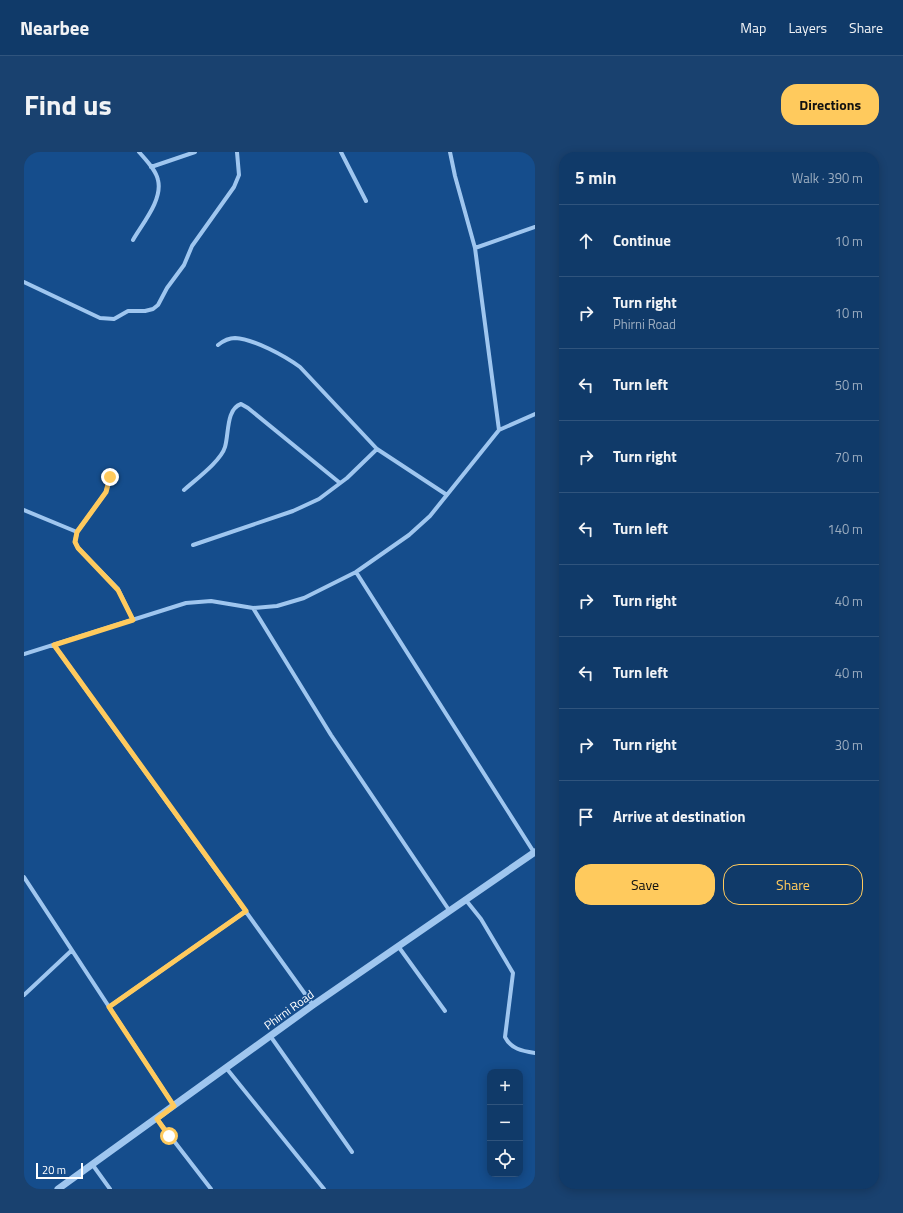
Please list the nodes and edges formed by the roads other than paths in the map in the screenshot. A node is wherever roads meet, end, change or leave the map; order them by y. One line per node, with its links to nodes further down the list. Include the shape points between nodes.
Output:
1 (139, 152): 6 (street)
2 (195, 152): 6 (street)
3 (237, 152): 11 (street, via 239,175 234,187 192,246 184,265 154,309 128,311 114,319 100,318)
4 (341, 152): 7 (street)
5 (450, 152): 10 (street)
6 (151, 166): 9 (street, via 158,179 159,190)
7 (366, 201)
8 (535, 226): 10 (street)
9 (133, 240)
10 (475, 248): 14 (street)
11 (24, 282)
12 (218, 345): 15 (street, via 235,338 288,358 300,367)
13 (535, 414): 14 (street)
14 (499, 430): 19 (street)
15 (377, 449): 17 (street); 19 (street)
16 (110, 477): 21 (street, via 106,492)
17 (340, 483): 18 (street, via 241,404 232,413 223,451); 22 (street, via 319,499 293,511)
18 (184, 490)
19 (447, 496): 23 (street, via 430,516 409,534)
20 (24, 510): 21 (street)
21 (77, 532): 25 (street, via 75,542 78,548 118,590)
22 (193, 545)
23 (356, 572): 24 (street, via 304,598 277,606); 28 (street)
24 (253, 608): 25 (street, via 211,601 186,603); 31 (street, via 331,735)
25 (133, 620): 26 (street)
26 (54, 645): 27 (street); 32 (street)
27 (24, 654)
28 (535, 853): 30 (street, Phirni Road)
29 (24, 877): 34 (street)
30 (466, 899): 31 (street, Phirni Road); 40 (street, via 514,973 505,1037 507,1042 515,1049)
31 (450, 910): 33 (street, Phirni Road)
32 (246, 911): 36 (street); 37 (street)
33 (398, 946): 36 (street, Phirni Road); 38 (street)
34 (71, 950): 35 (street); 37 (street)
35 (24, 995)
36 (313, 1005): 39 (street, Phirni Road)
37 (109, 1007): 42 (street)
38 (445, 1011)
39 (271, 1036): 41 (street, Phirni Road); 44 (street)
40 (535, 1052)
41 (227, 1069): 42 (street, Phirni Road); 49 (street)
42 (174, 1106): 43 (street, Phirni Road)
43 (157, 1119): 45 (street, Phirni Road); 48 (street)
44 (352, 1152)
45 (92, 1164): 46 (street, Phirni Road); 47 (street)
46 (58, 1189)
47 (110, 1189)
48 (211, 1189)
49 (324, 1189)

